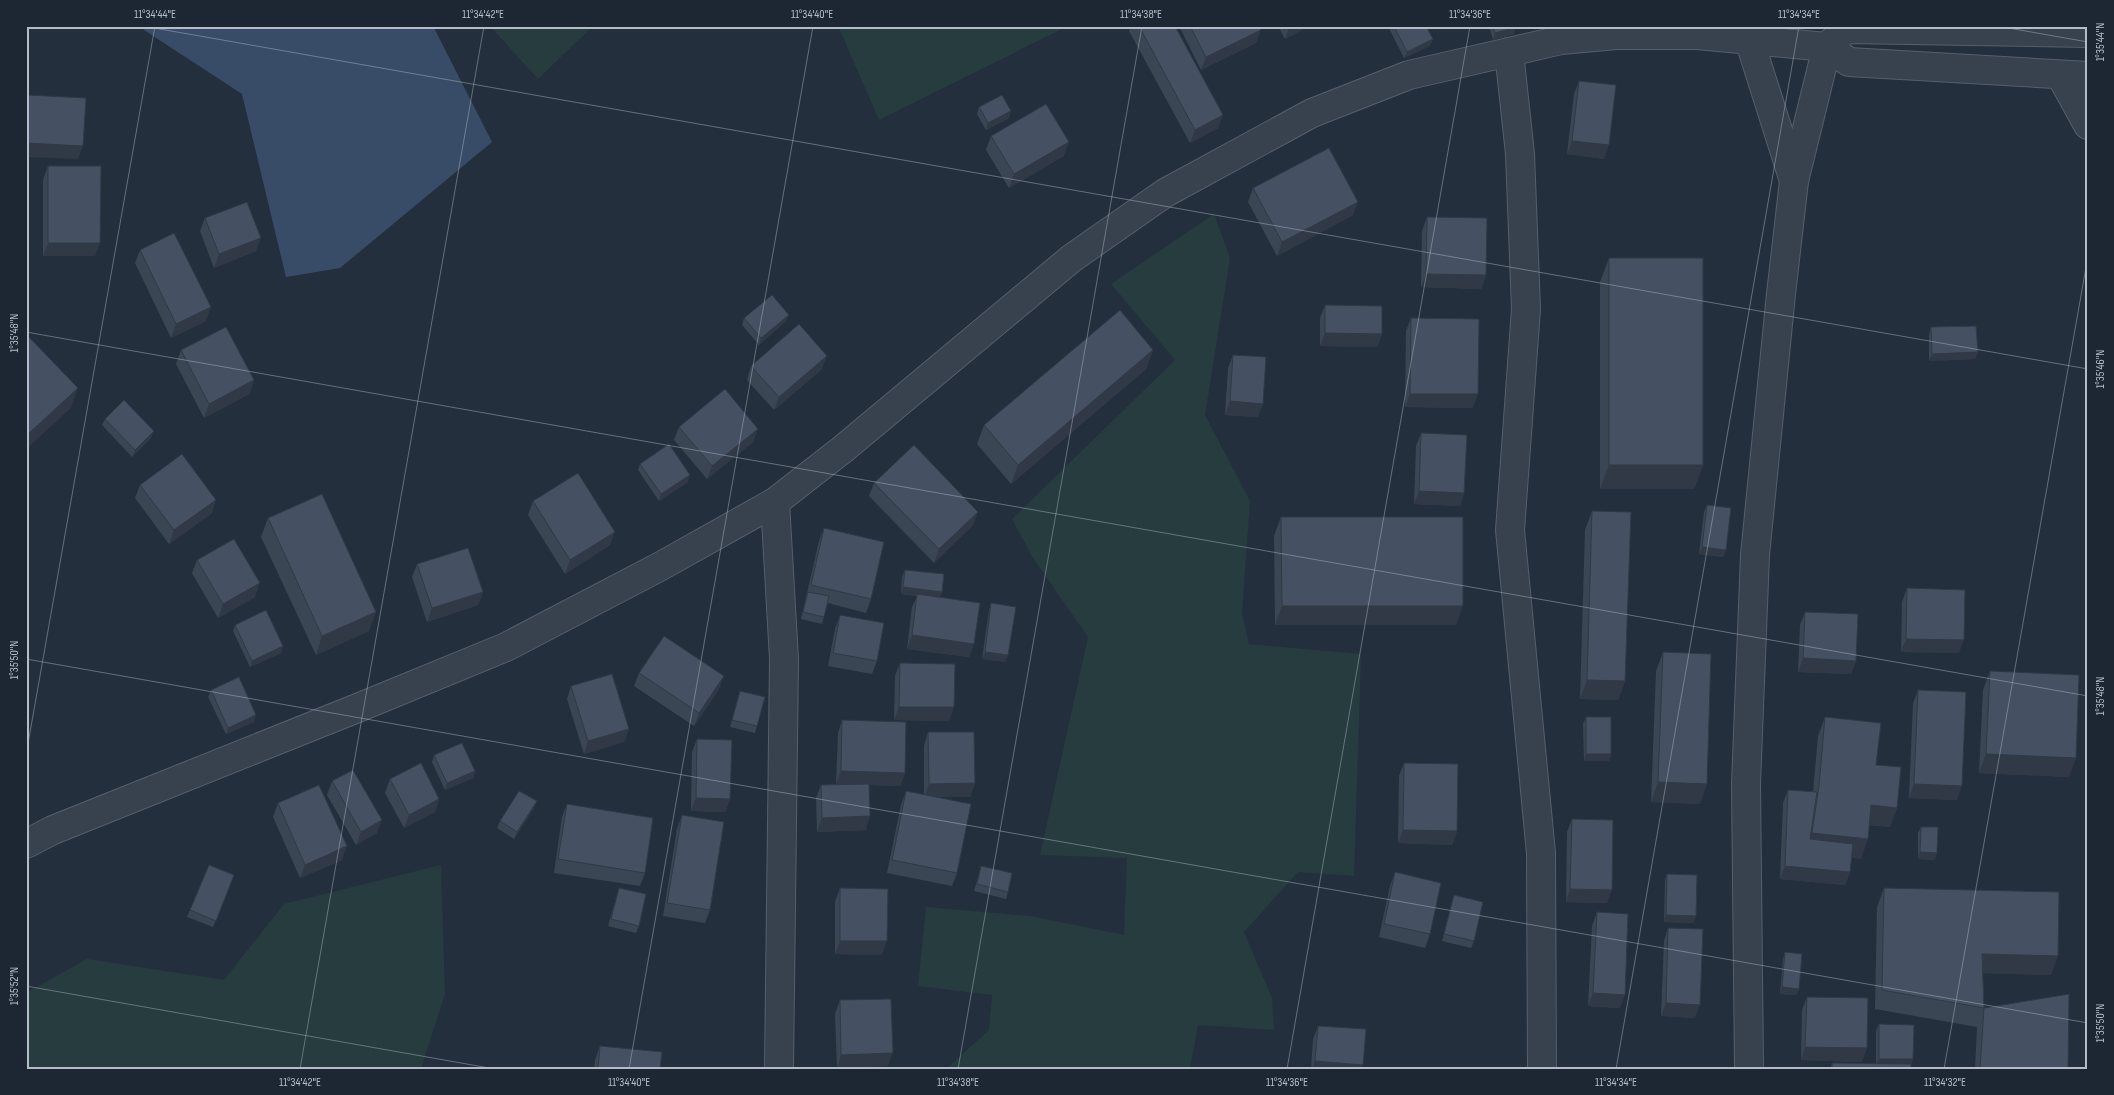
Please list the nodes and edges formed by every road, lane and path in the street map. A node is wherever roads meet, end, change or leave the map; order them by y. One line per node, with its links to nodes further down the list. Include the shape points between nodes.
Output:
1 (2088, 32): 3 (street, via 1846,29)
2 (1749, 39): 3 (street); 4 (street, via 1616,35 1561,40); 7 (street)
3 (1827, 47): 5 (street, via 1849,62); 7 (street)
4 (1509, 52): 8 (street, via 1409,75 1312,113 1165,193 1072,258); 11 (street, via 1520,154 1526,309 1510,530 1541,853)
5 (2074, 76): 6 (street)
6 (2088, 125)
7 (1794, 181): 12 (street, via 1755,555 1746,784)
8 (775, 502): 9 (street, via 506,647 53,830); 10 (street, via 784,659)
9 (26, 844)
10 (779, 1069)
11 (1542, 1069)
12 (1749, 1069)

